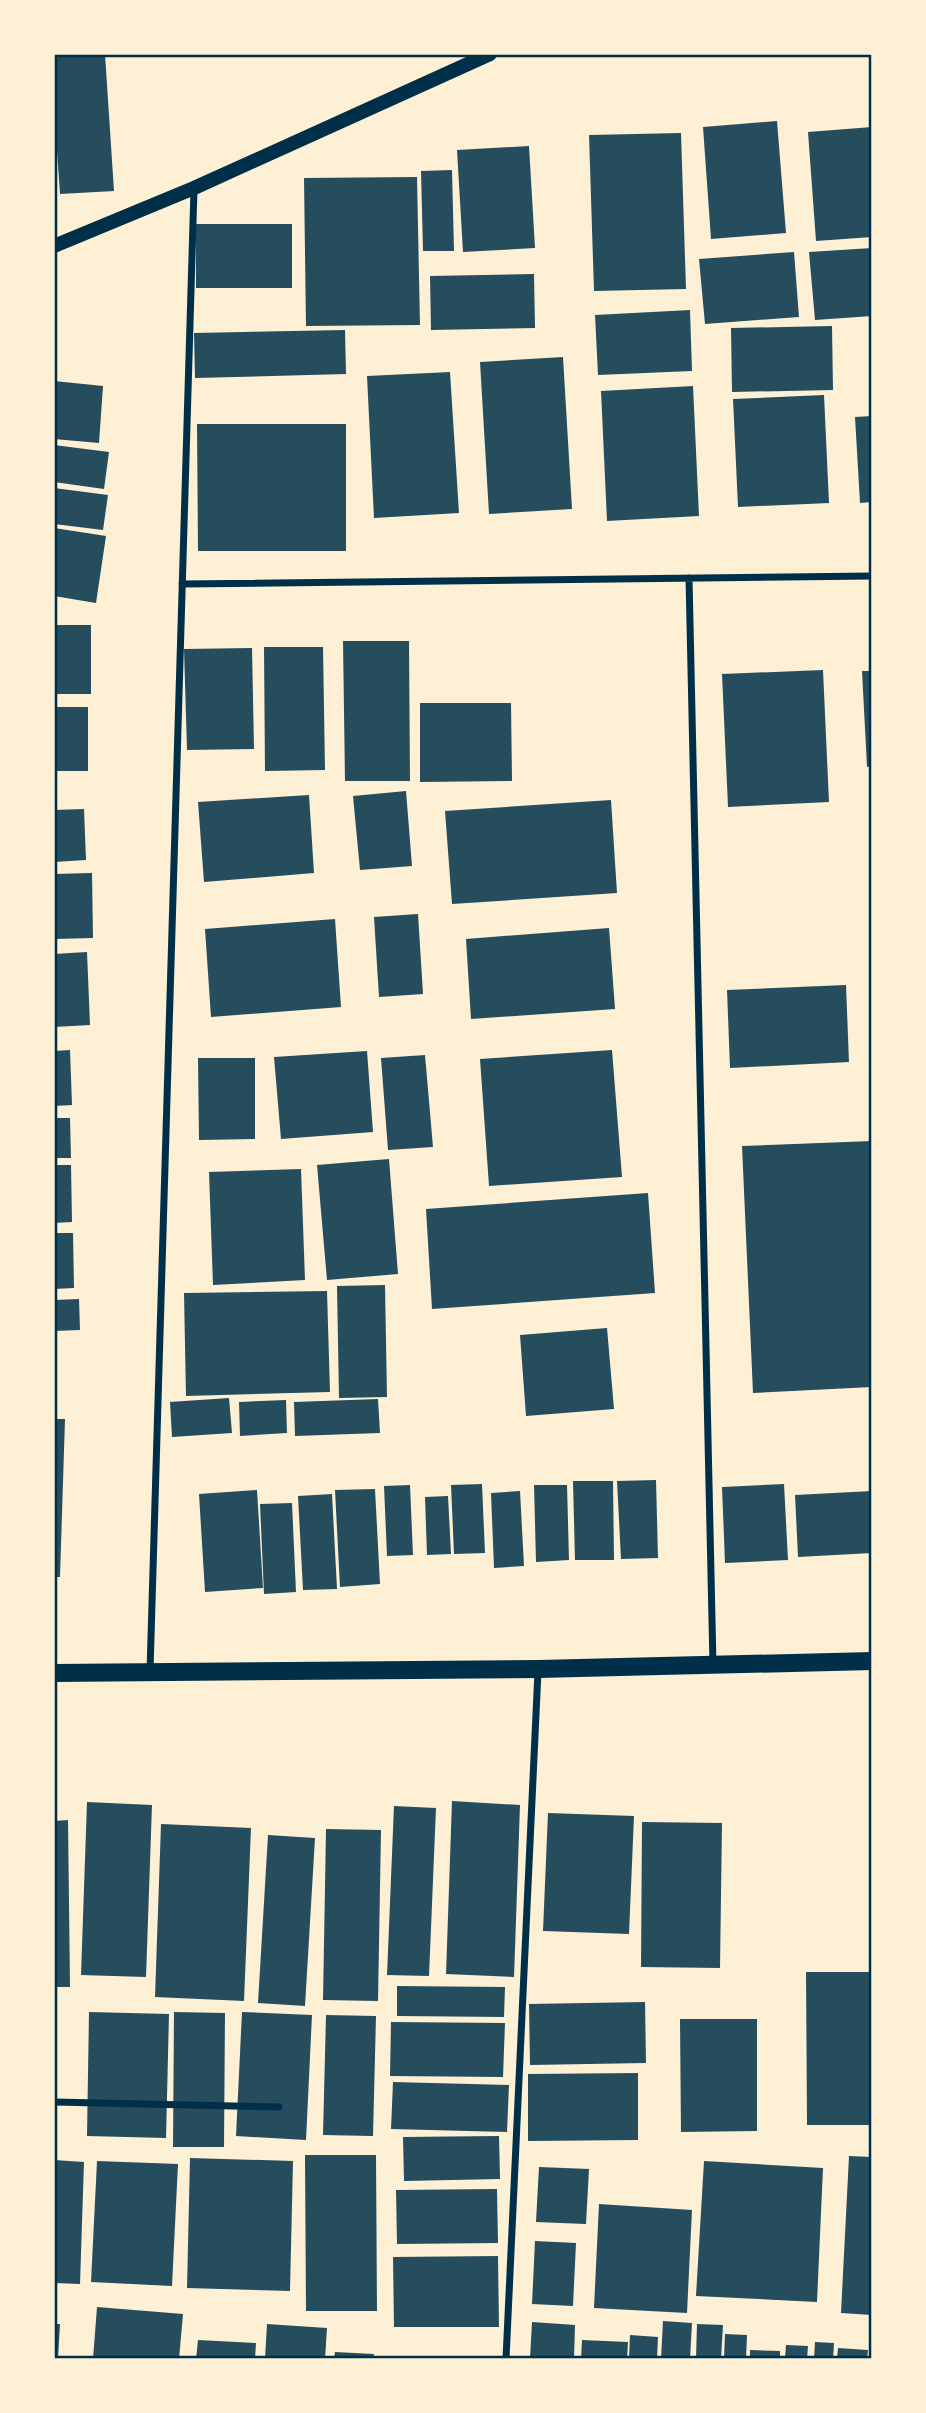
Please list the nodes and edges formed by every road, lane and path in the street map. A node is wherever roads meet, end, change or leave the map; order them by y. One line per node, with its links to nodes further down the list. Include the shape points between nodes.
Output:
1 (490, 54): 2 (main road)
2 (194, 188): 3 (main road); 6 (street)
3 (54, 246)
4 (872, 576): 5 (street)
5 (689, 579): 6 (street); 8 (street)
6 (182, 584): 10 (street)
7 (872, 1661): 8 (main road)
8 (713, 1666): 9 (main road)
9 (538, 1669): 10 (main road); 14 (street)
10 (150, 1672): 11 (main road)
11 (54, 1673)
12 (54, 2102): 13 (street)
13 (279, 2107)
14 (506, 2359)

